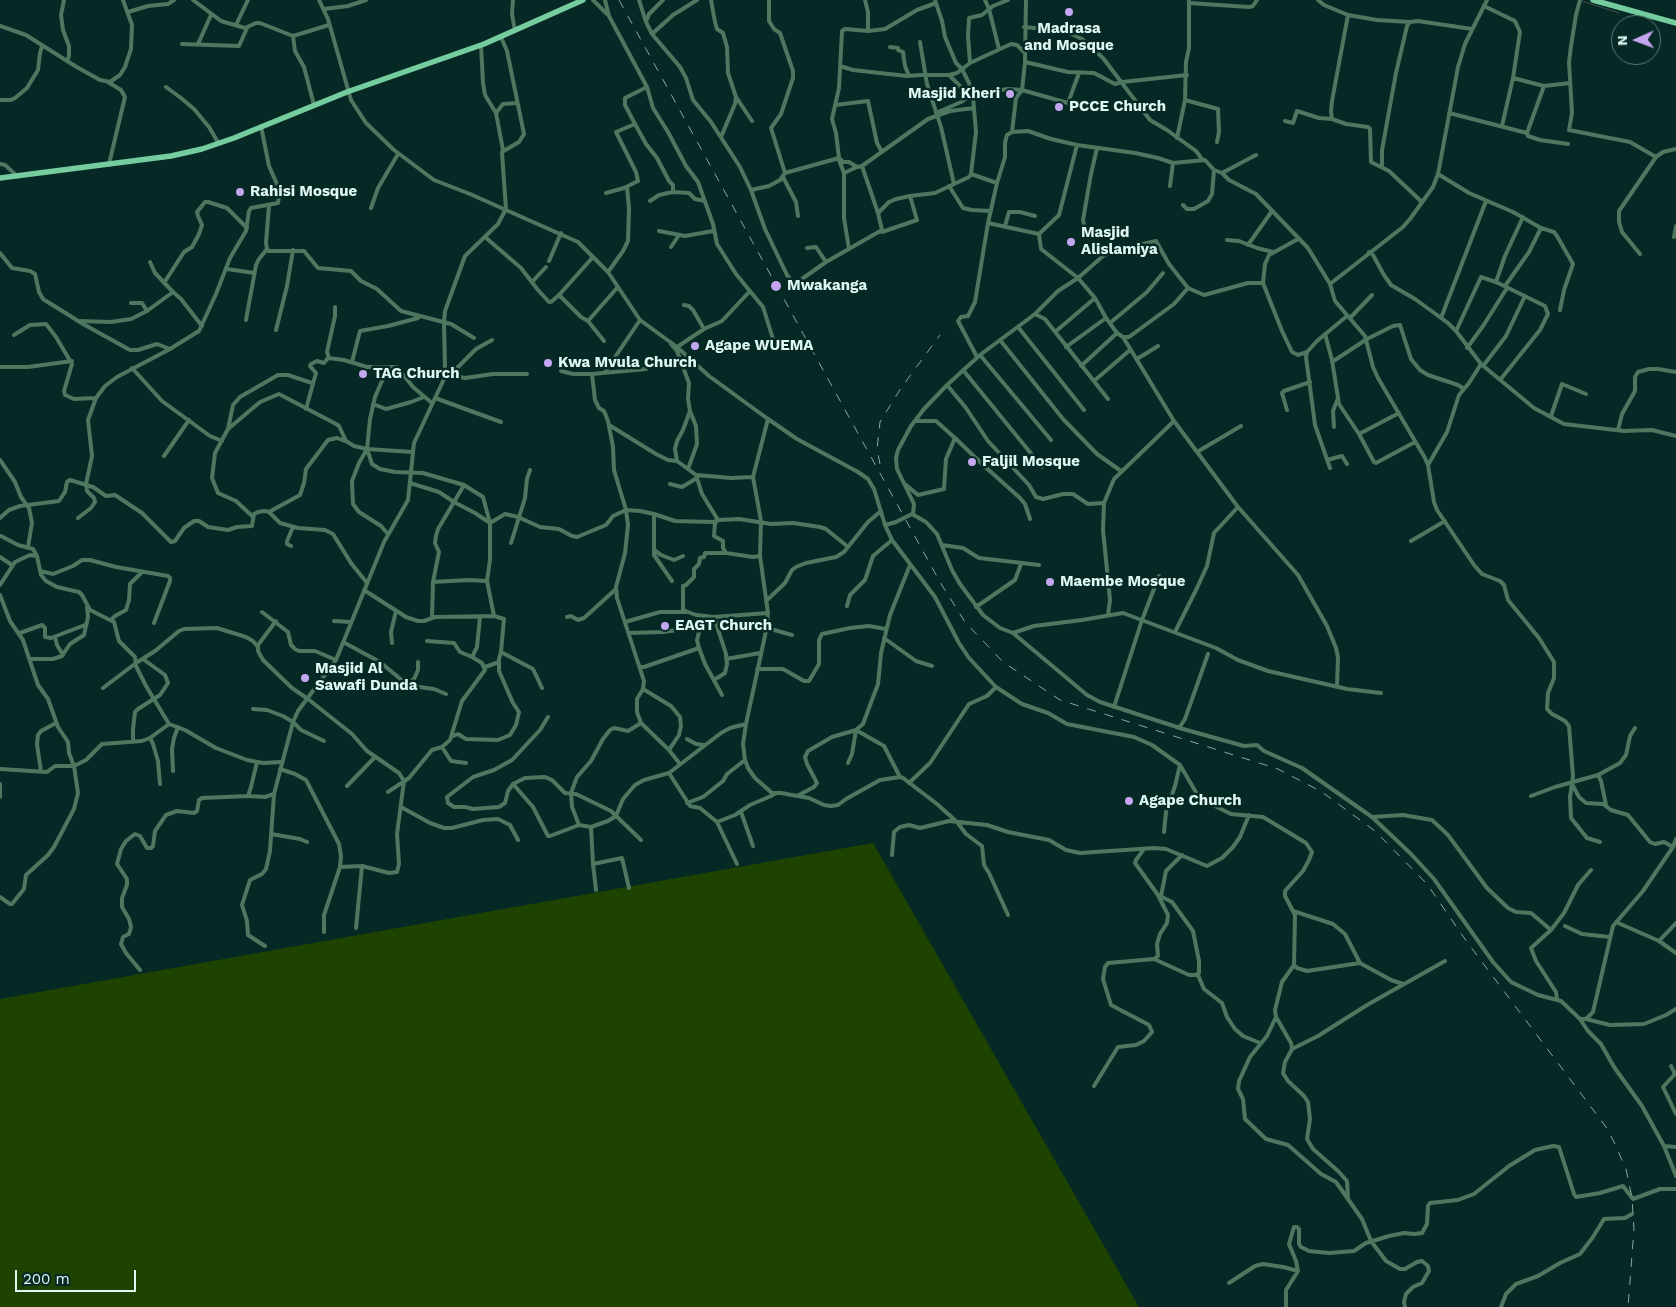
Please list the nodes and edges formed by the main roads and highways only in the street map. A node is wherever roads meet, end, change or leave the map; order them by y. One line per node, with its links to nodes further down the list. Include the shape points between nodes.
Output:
1 (583, 0): 4 (main road, via 481,45 347,92 219,144 182,154)
2 (1593, 0): 3 (main road)
3 (1676, 23)
4 (0, 178)

